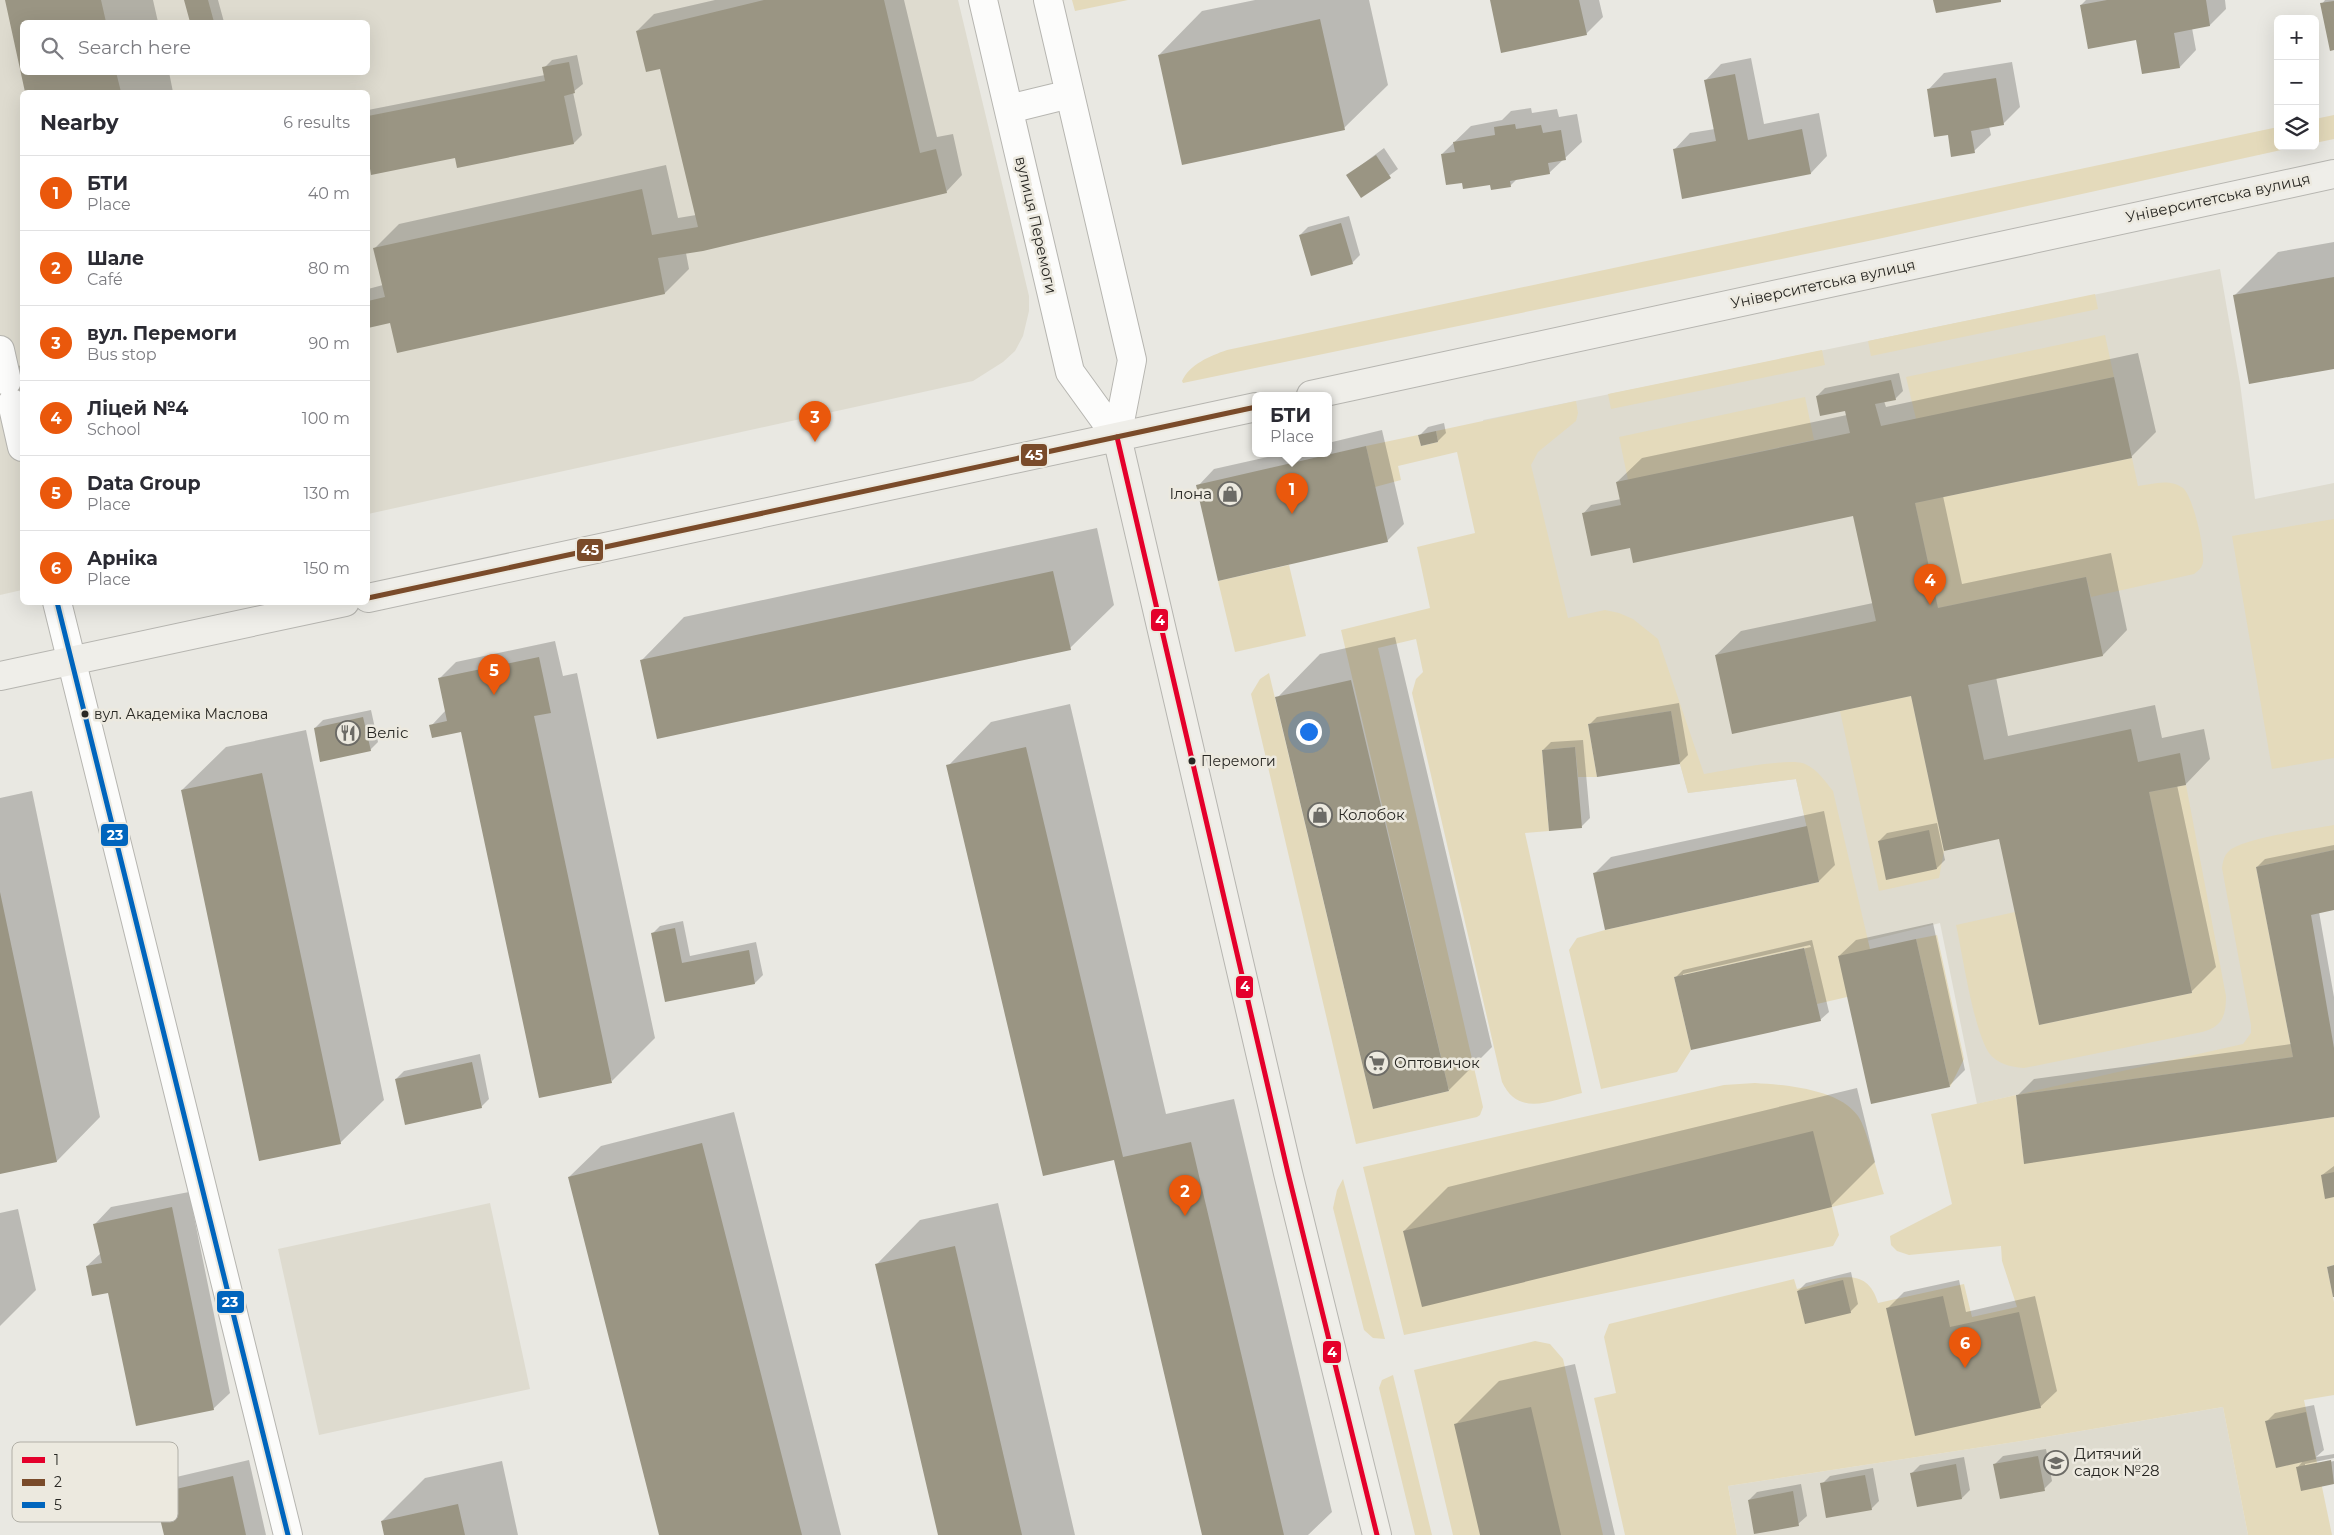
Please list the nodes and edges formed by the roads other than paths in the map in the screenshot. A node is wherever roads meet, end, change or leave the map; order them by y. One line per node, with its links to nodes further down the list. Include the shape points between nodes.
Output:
1 (983, 0): 4 (street, вулиця Перемоги)
2 (1048, 0): 3 (street, вулиця Перемоги)
3 (1070, 94): 4 (street); 9 (street, вулиця Перемоги, via 1132,360)
4 (1009, 109): 9 (street, вулиця Перемоги, via 1070,372)
5 (2334, 174): 7 (main road, Університетська вулиця)
6 (0, 350): 10 (street)
7 (1326, 392)
8 (1252, 408): 9 (main road)
9 (1117, 437): 11 (main road); 17 (main road, вулиця Перемоги, via 1288,1173)
10 (20, 438)
11 (370, 598)
12 (59, 605): 14 (street)
13 (331, 605): 14 (main road)
14 (72, 661): 15 (main road); 16 (street)
15 (0, 676)
16 (288, 1535)
17 (1377, 1535)

